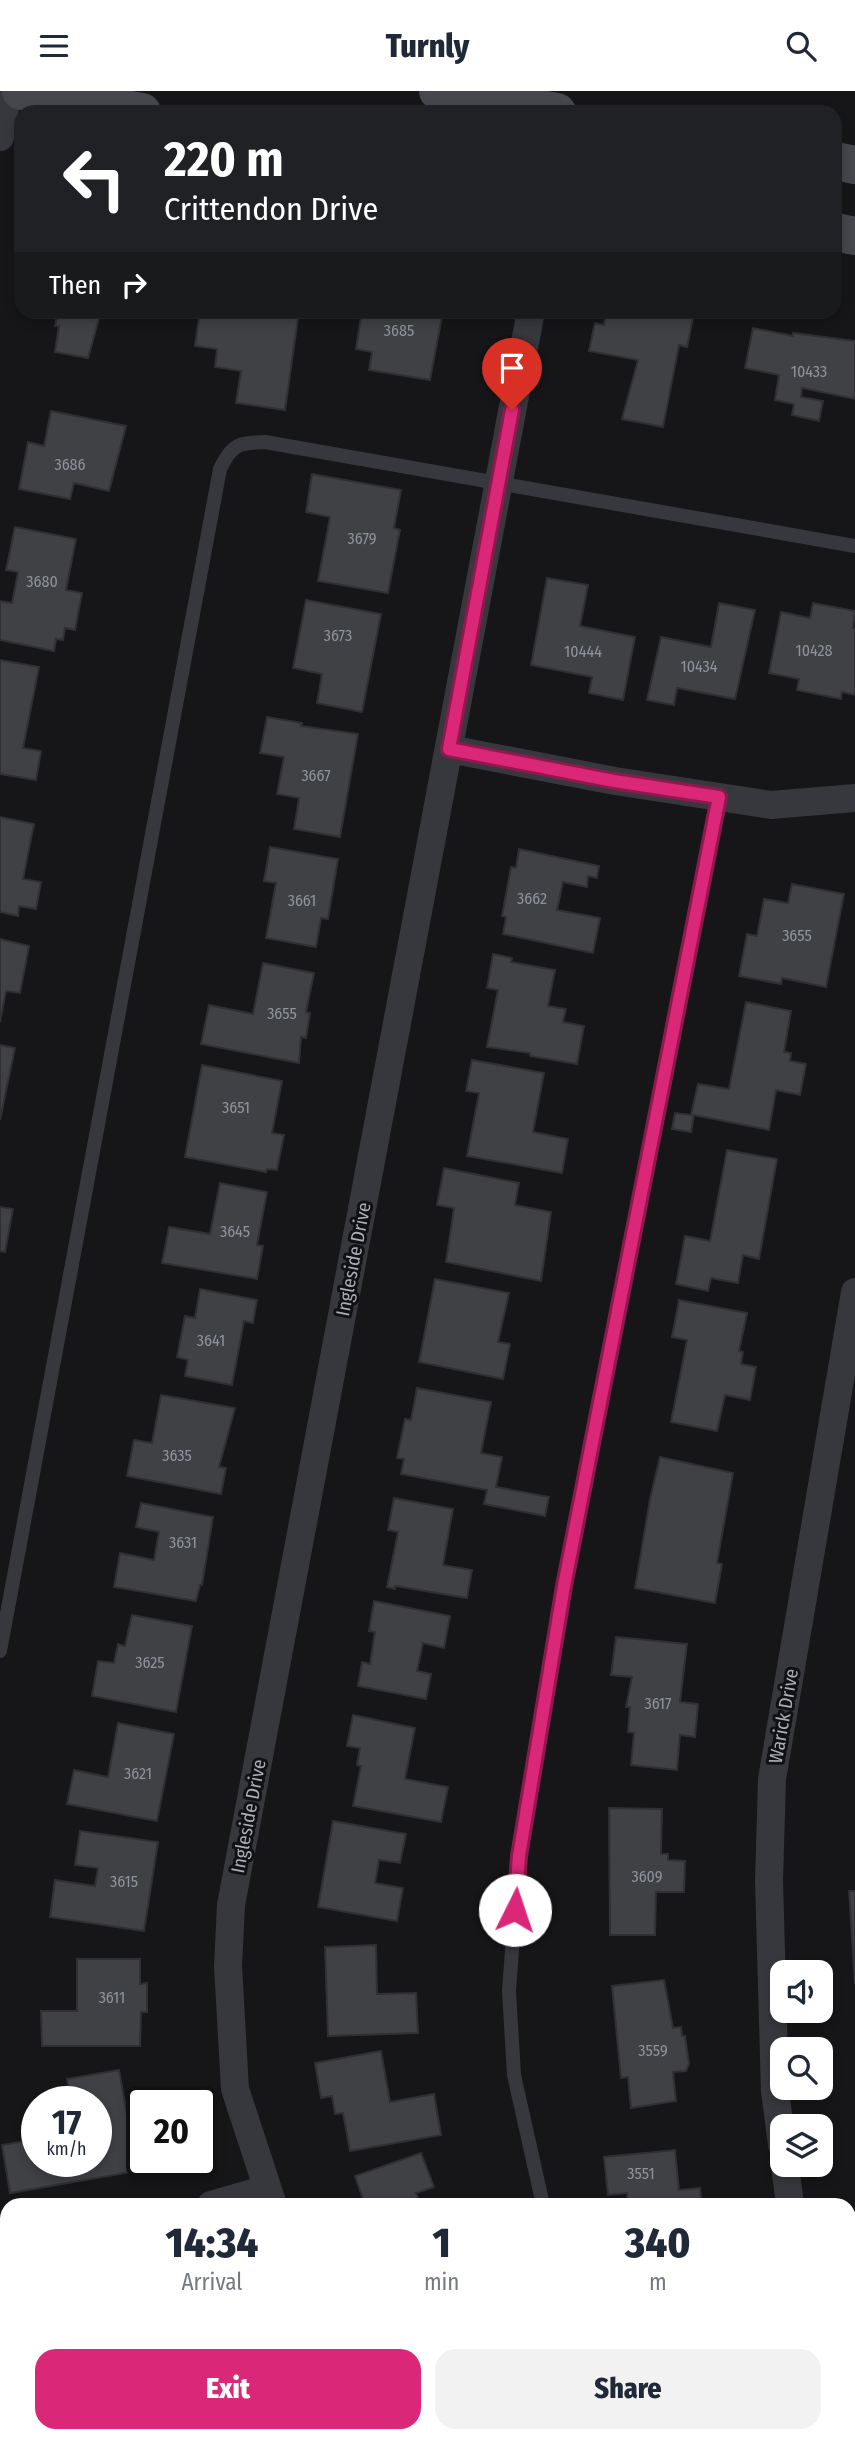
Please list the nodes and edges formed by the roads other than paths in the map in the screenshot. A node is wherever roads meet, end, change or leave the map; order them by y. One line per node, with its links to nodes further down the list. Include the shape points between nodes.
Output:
1 (8, 91): 6 (street)
2 (21, 91): 4 (main road)
3 (438, 91): 5 (main road)
4 (102, 105)
5 (518, 105)
6 (0, 137)
7 (529, 319): 8 (street, Ingleside Drive)
8 (498, 484): 9 (lane); 10 (street, Ingleside Drive); 14 (lane, via 265,442 242,443 229,451 220,469)
9 (855, 546)
10 (449, 749): 11 (street); 17 (street, Ingleside Drive, via 231,1905 228,1966 235,2089)
11 (719, 797): 12 (street, via 771,805); 18 (lane, via 564,1586 519,1856 509,1991 514,2075)
12 (855, 797)
13 (855, 1292): 15 (street, Warick Drive, via 772,1779 769,1881)
14 (0, 1651)
15 (778, 2114)
16 (786, 2177): 19 (street)
17 (270, 2197)
18 (541, 2198)
19 (789, 2198)

